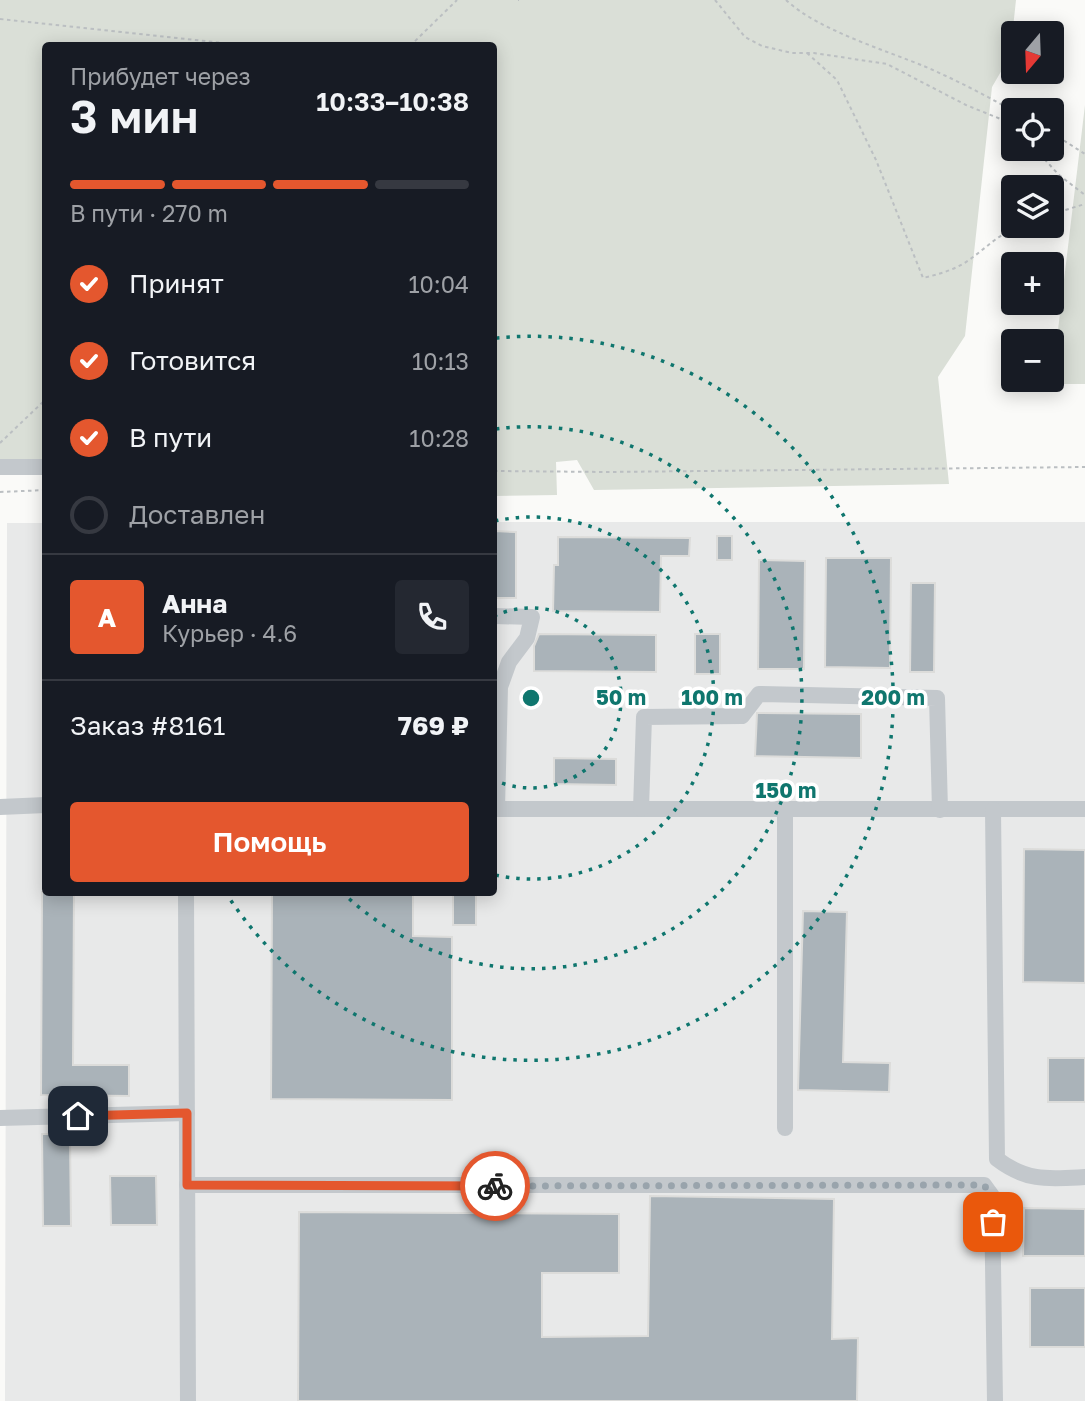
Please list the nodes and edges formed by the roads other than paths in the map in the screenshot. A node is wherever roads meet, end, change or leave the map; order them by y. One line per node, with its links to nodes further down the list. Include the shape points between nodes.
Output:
1 (0, 467): 2 (street)
2 (42, 467)
3 (497, 616): 4 (street, via 532,617 527,638 509,662 500,687)
4 (497, 760)
5 (42, 805): 6 (street)
6 (0, 807)
7 (497, 809): 8 (street)
8 (642, 809): 9 (street); 11 (street, via 644,717 742,716 759,694 937,698)
9 (785, 809): 11 (street); 16 (street)
10 (1085, 809): 12 (street)
11 (940, 810): 12 (street)
12 (993, 810): 17 (street, via 997,1159 1014,1172 1042,1180)
13 (186, 896): 14 (street)
14 (187, 1113): 15 (street); 18 (street)
15 (0, 1118)
16 (785, 1128)
17 (1085, 1177)
18 (187, 1185): 19 (street); 20 (street, via 984,1185 992,1196)
19 (188, 1401)
20 (995, 1401)

